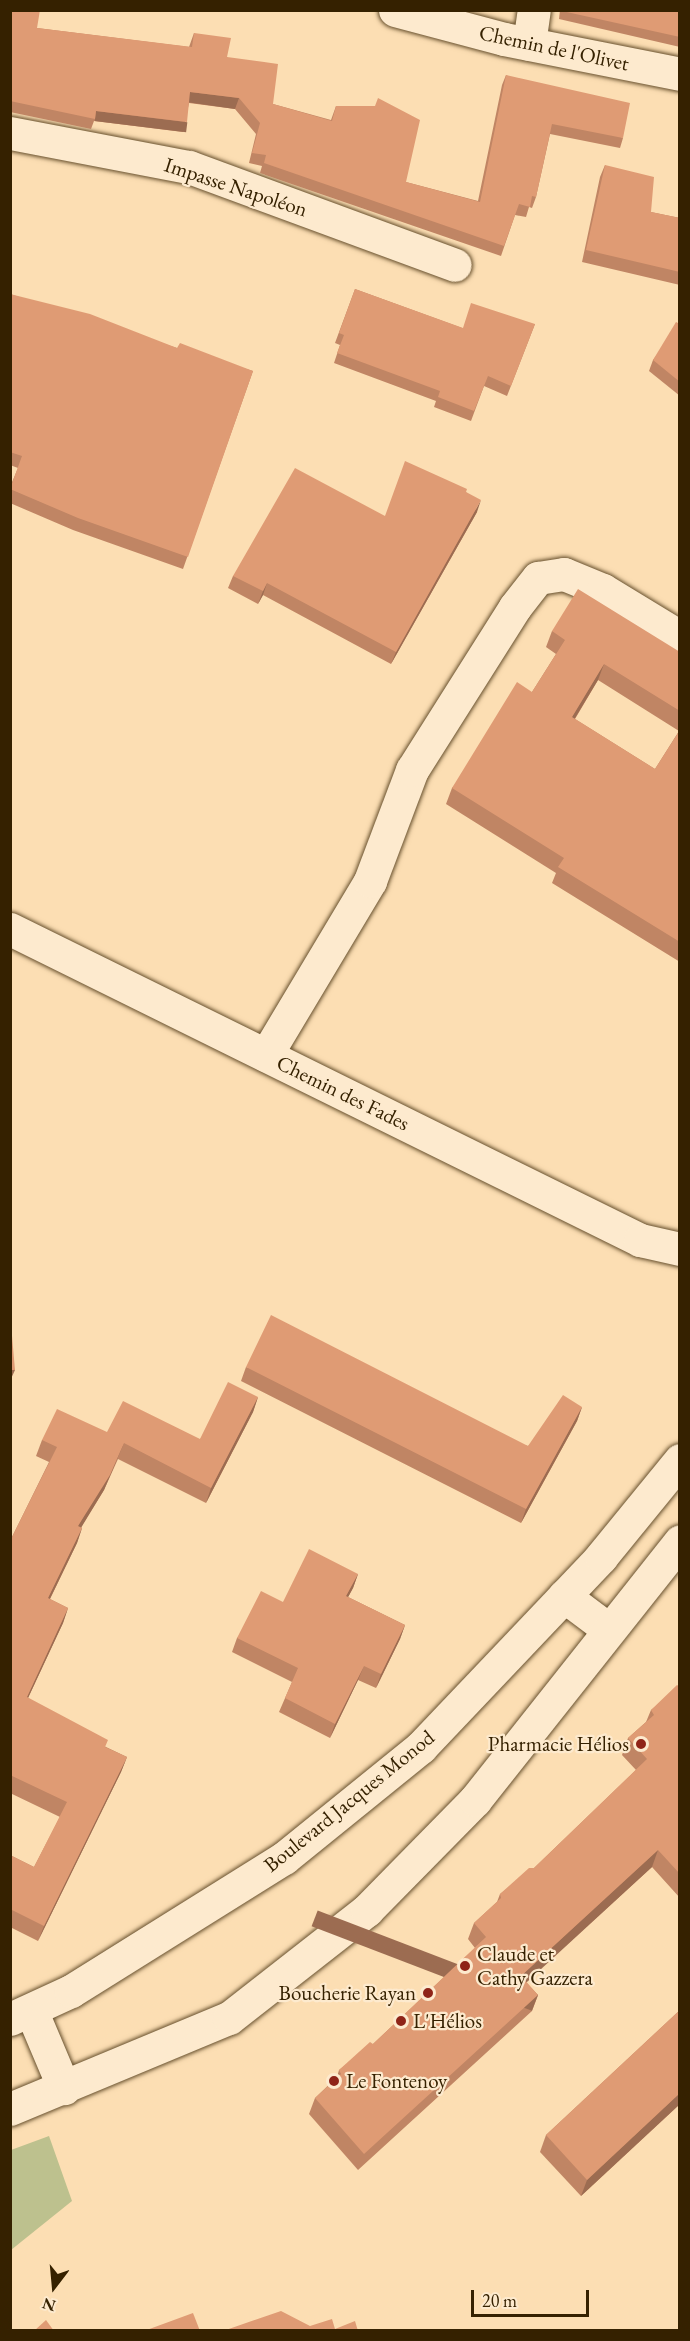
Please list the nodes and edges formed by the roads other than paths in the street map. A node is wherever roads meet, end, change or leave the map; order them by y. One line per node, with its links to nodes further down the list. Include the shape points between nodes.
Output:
1 (395, 10): 3 (street, Chemin de l'Olivet)
2 (534, 10): 3 (street)
3 (529, 44): 4 (street, Chemin de l'Olivet)
4 (680, 74)
5 (10, 133): 6 (street, Impasse Napoléon, via 189,167)
6 (455, 265)
7 (680, 637): 9 (street, via 584,582 564,574 538,578 515,607 412,770 370,881)
8 (10, 929): 9 (street, Chemin des Fades)
9 (266, 1055): 10 (street, Chemin des Fades, via 640,1240)
10 (680, 1249)
11 (680, 1460): 13 (street, Boulevard Jacques Monod)
12 (674, 1551): 14 (street)
13 (564, 1596): 14 (street); 15 (street, Boulevard Jacques Monod, via 421,1747 284,1858 71,1991)
14 (608, 1629): 16 (street, via 475,1800 367,1910 230,2018)
15 (21, 2014): 16 (street)
16 (64, 2088): 17 (street)
17 (10, 2109)

